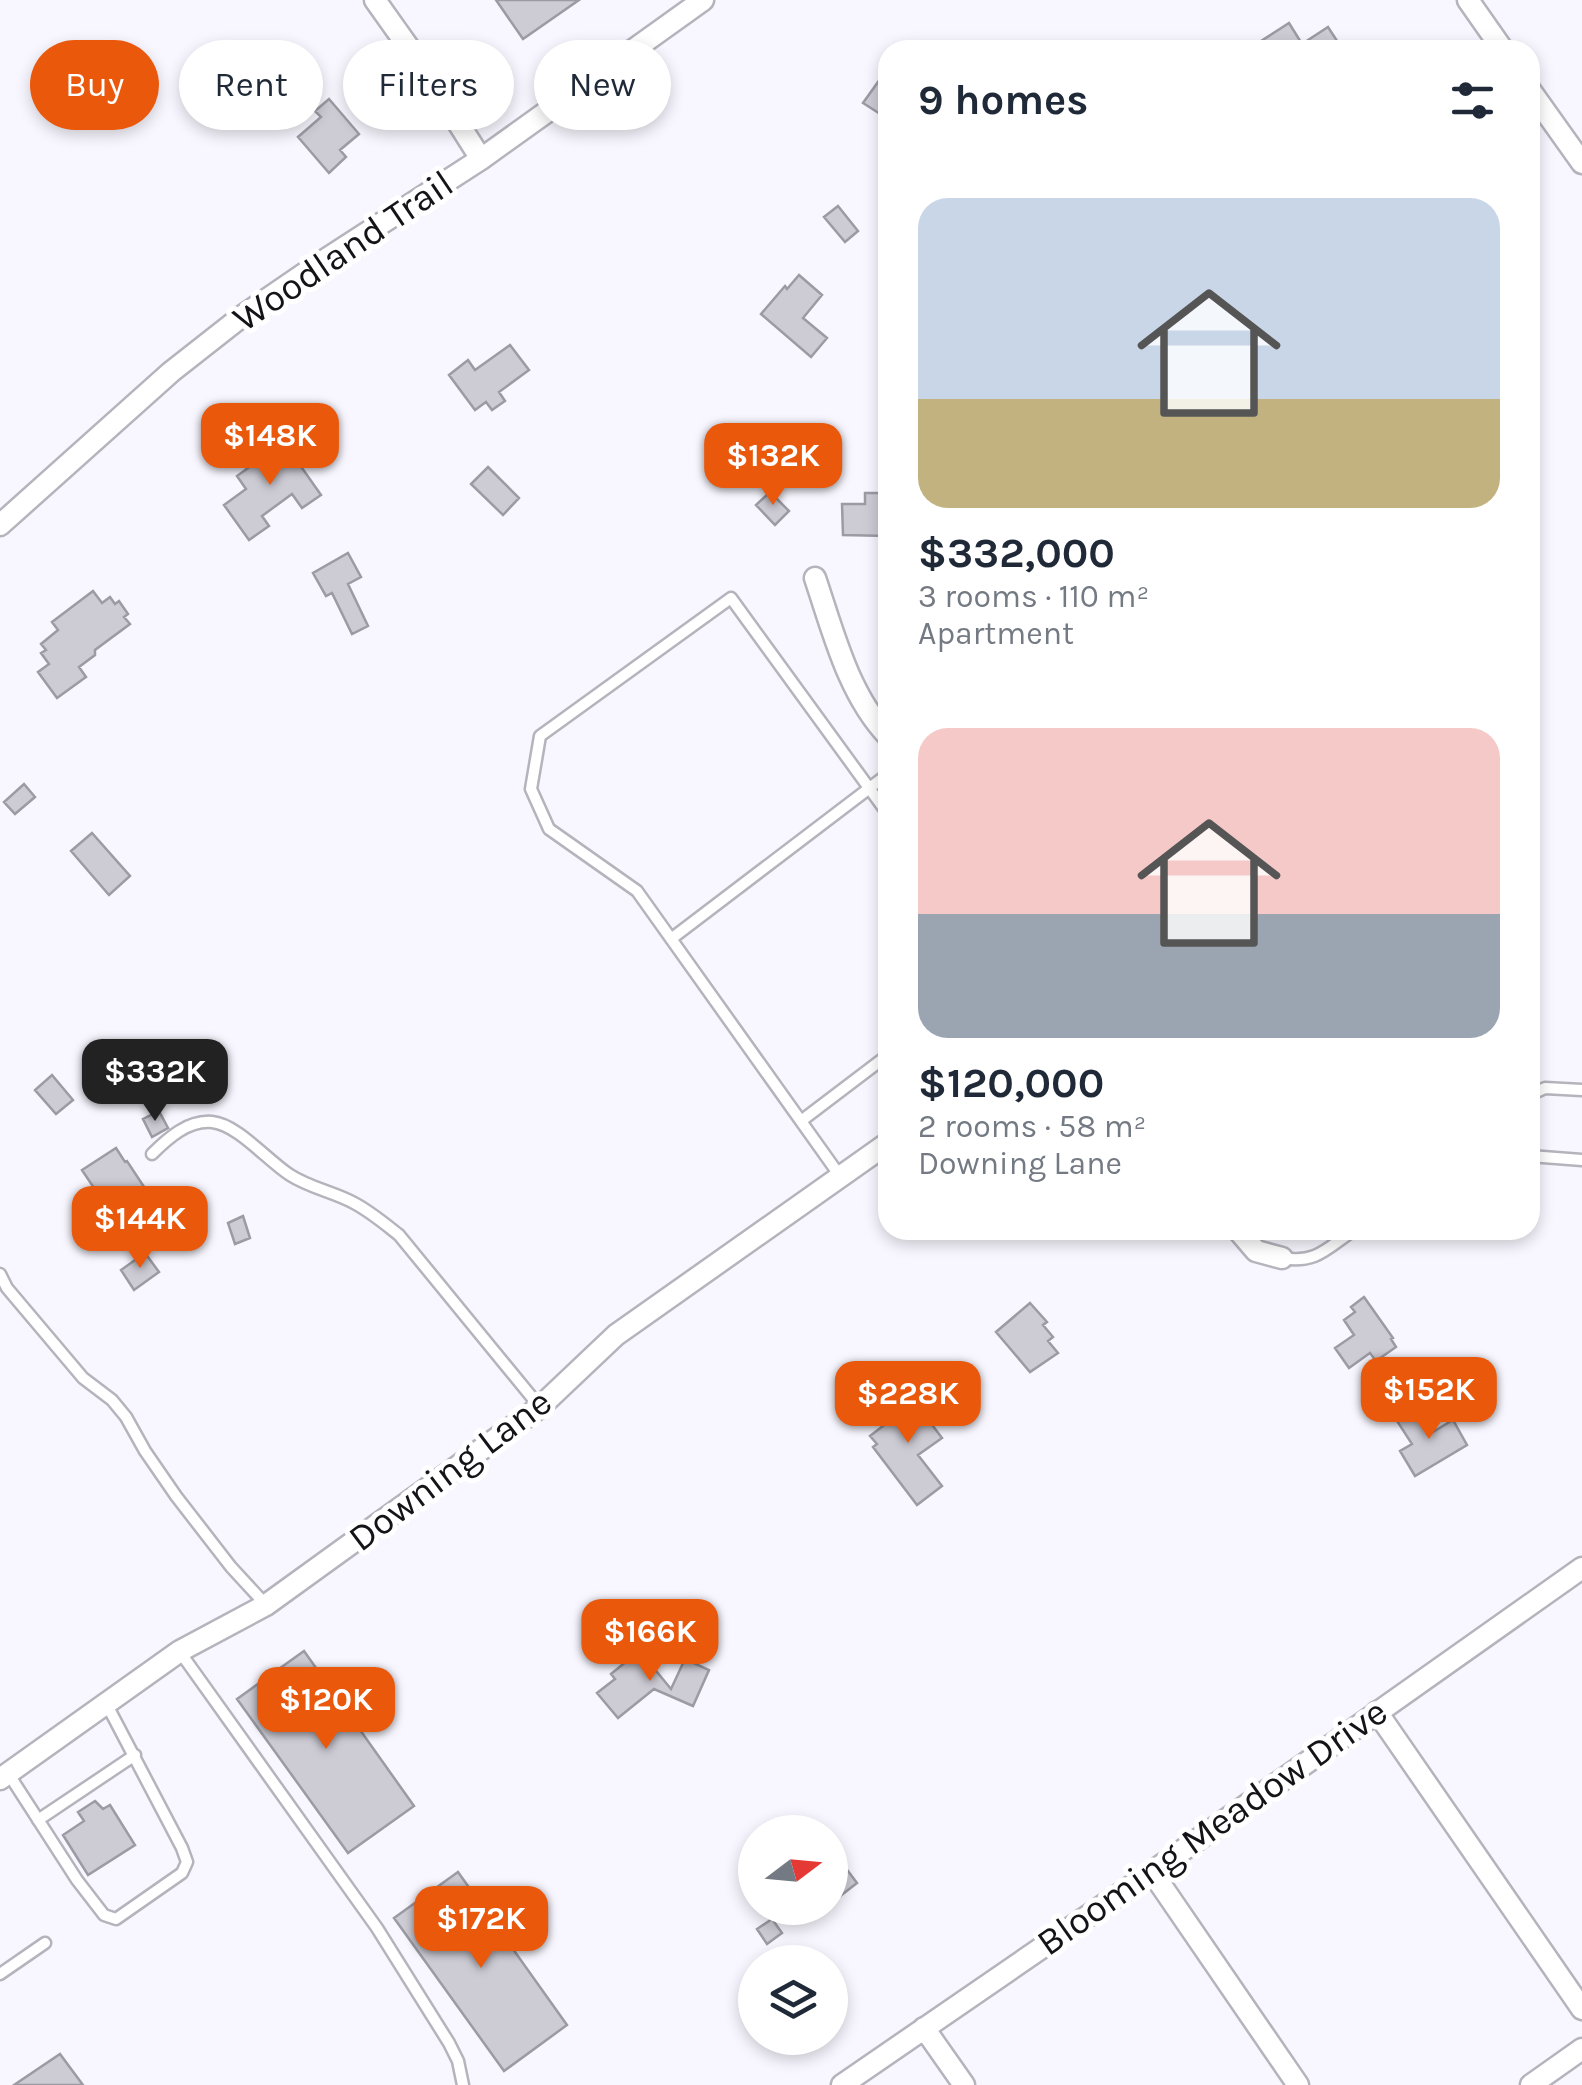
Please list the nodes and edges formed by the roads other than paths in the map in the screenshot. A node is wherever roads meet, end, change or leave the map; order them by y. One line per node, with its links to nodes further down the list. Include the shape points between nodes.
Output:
1 (375, 0): 6 (street)
2 (703, 0): 6 (street, Woodland Trail)
3 (1468, 0): 4 (street)
4 (1495, 40)
5 (1540, 104): 7 (street)
6 (481, 160): 8 (street, Woodland Trail, via 241,317)
7 (1582, 163)
8 (0, 524)
9 (815, 578): 10 (street, via 858,694)
10 (878, 726)
11 (878, 781): 12 (lane)
12 (869, 788): 13 (lane); 14 (lane); 14 (lane, via 731,598 540,736 531,789 550,829 636,891)
13 (878, 800)
14 (671, 939): 18 (lane)
15 (878, 1063): 18 (lane)
16 (1540, 1090): 17 (lane)
17 (1582, 1090)
18 (801, 1121): 23 (lane)
19 (878, 1150): 23 (street, Downing Lane)
20 (152, 1154): 28 (lane, via 171,1135 215,1122 289,1175 375,1216 400,1235)
21 (1540, 1157): 22 (lane)
22 (1582, 1160)
23 (840, 1177): 28 (street, Downing Lane, via 616,1335)
24 (1247, 1240): 26 (street, via 1256,1251)
25 (1341, 1240): 26 (lane, via 1317,1258)
26 (1282, 1258)
27 (0, 1274): 30 (lane, via 84,1378 112,1400 176,1496)
28 (540, 1407): 30 (street, Downing Lane)
29 (1582, 1568): 33 (street, Blooming Meadow Drive)
30 (266, 1605): 31 (street, Downing Lane)
31 (180, 1651): 32 (street, Downing Lane); 43 (lane, via 377,1928 449,2043)
32 (106, 1703): 34 (lane); 35 (street, Downing Lane)
33 (1377, 1712): 37 (street, Blooming Meadow Drive); 40 (street)
34 (135, 1755): 36 (lane); 36 (lane, via 187,1862 182,1873 116,1919 104,1915)
35 (4, 1776): 36 (lane)
36 (38, 1820)
37 (1152, 1872): 41 (street, Blooming Meadow Drive); 46 (street)
38 (45, 1943): 39 (lane)
39 (0, 1974)
40 (1582, 2008)
41 (924, 2028): 44 (street, Blooming Meadow Drive); 45 (street)
42 (1582, 2049): 47 (street)
43 (463, 2085)
44 (842, 2085)
45 (964, 2085)
46 (1298, 2085)
47 (1531, 2085)

